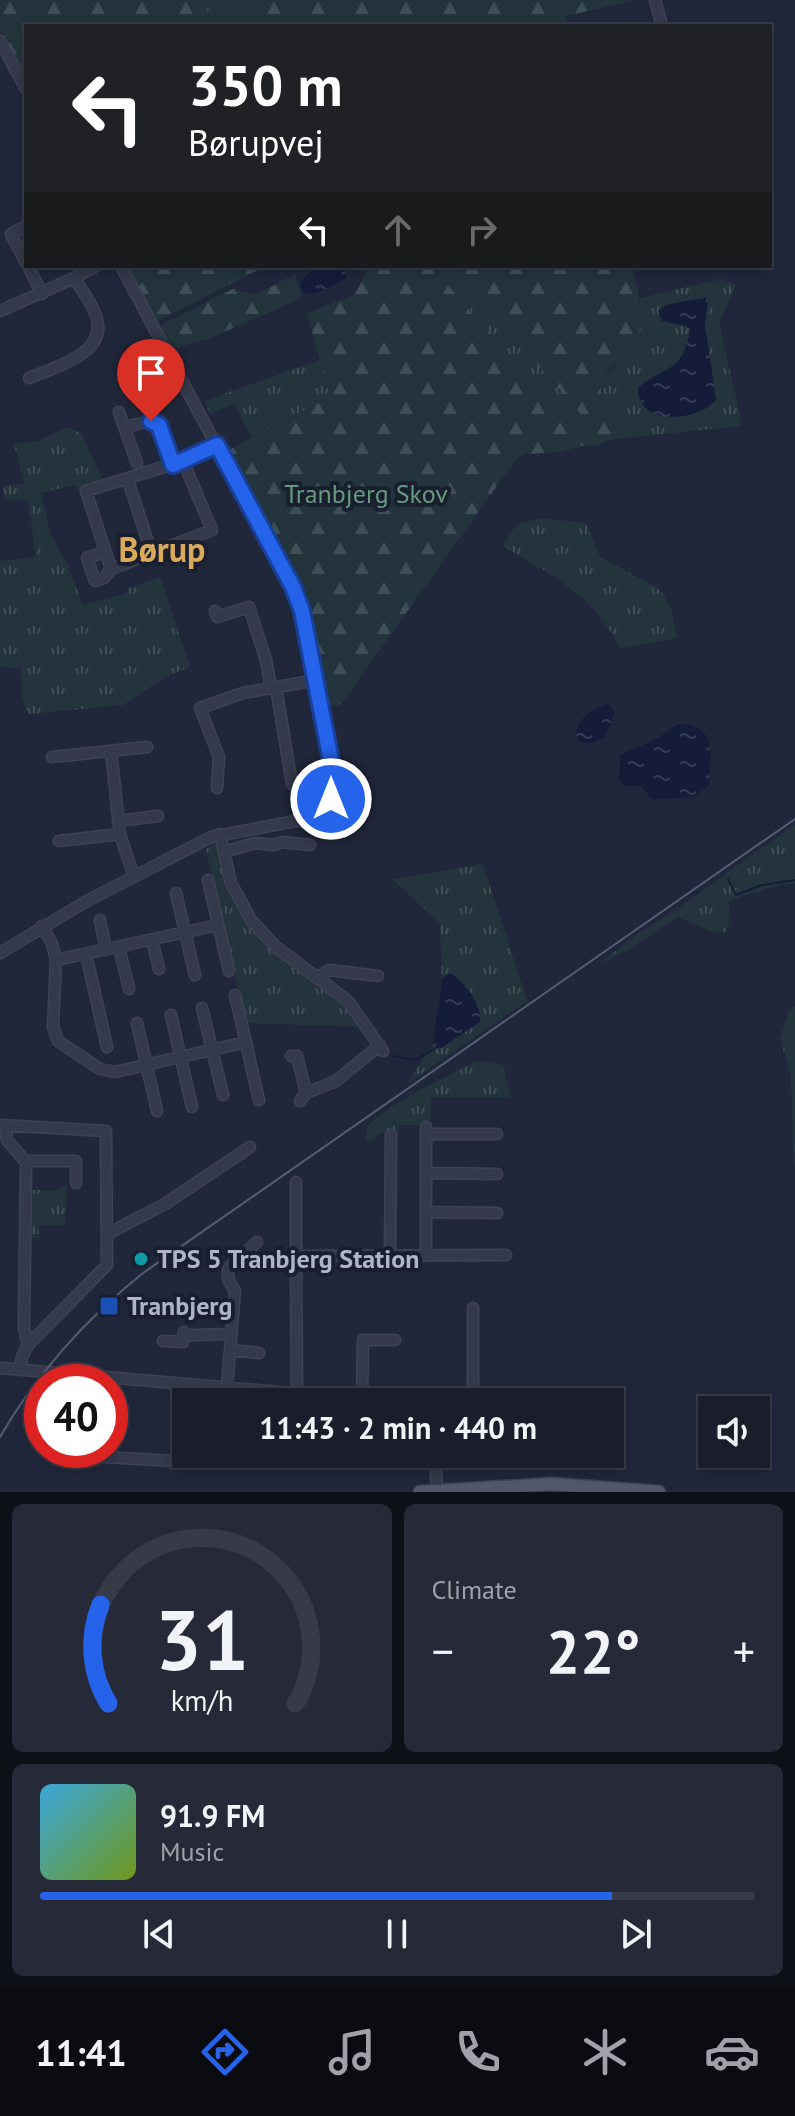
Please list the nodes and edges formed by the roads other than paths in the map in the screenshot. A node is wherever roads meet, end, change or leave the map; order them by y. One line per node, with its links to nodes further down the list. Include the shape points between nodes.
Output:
1 (656, 0): 2 (street)
2 (662, 24)
3 (0, 41): 4 (street)
4 (4, 58): 5 (street)
5 (24, 86)
6 (24, 227): 7 (street, via 11,234)
7 (24, 259)
8 (29, 268): 12 (street)
9 (92, 268): 11 (street)
10 (122, 268): 17 (street)
11 (74, 278): 12 (street); 14 (street, via 97,317 96,337 73,361)
12 (42, 294): 13 (street)
13 (0, 311)
14 (29, 378)
15 (119, 412): 16 (street)
16 (124, 427): 18 (street); 19 (street, via 151,421 159,425)
17 (217, 445): 19 (street); 25 (street, via 298,599)
18 (137, 463)
19 (178, 463): 20 (street); 22 (street, via 212,530)
20 (128, 480): 21 (street, via 86,491); 22 (street)
21 (105, 552): 23 (street); 23 (street, via 87,558 95,581)
22 (151, 552): 23 (street)
23 (111, 569)
24 (215, 611): 26 (street, via 217,617 249,607)
25 (317, 680): 26 (street); 35 (street, via 333,771 328,805 301,820)
26 (274, 687): 30 (street); 31 (street, via 200,708 219,757)
27 (147, 747): 28 (street)
28 (111, 751): 29 (street); 33 (street)
29 (52, 757)
30 (292, 784)
31 (217, 788)
32 (158, 816): 33 (street)
33 (118, 821): 34 (street)
34 (120, 834): 36 (street); 39 (street)
35 (220, 834): 38 (street); 39 (street)
36 (59, 841)
37 (310, 845): 38 (street, via 255,843)
38 (224, 852): 56 (street, via 231,883 251,920 275,946)
39 (134, 877): 44 (street)
40 (208, 880): 43 (street)
41 (176, 893): 45 (street)
42 (100, 920): 48 (street)
43 (218, 925): 45 (street); 53 (street)
44 (42, 926): 49 (street); 51 (street)
45 (185, 932): 46 (street); 54 (street)
46 (152, 940): 47 (street); 52 (street)
47 (119, 947): 48 (street); 57 (street)
48 (106, 950): 50 (street)
49 (0, 953)
50 (86, 954): 51 (street); 63 (street)
51 (56, 960): 67 (street, via 53,1027 58,1041 108,1072)
52 (159, 969)
53 (229, 971)
54 (195, 975)
55 (378, 976): 56 (street, via 329,970)
56 (318, 977): 65 (street, via 348,1001 382,1048 303,1097 297,1056)
57 (129, 989)
58 (235, 995): 62 (street)
59 (202, 1008): 64 (street)
60 (171, 1015): 66 (street)
61 (137, 1023): 67 (street)
62 (246, 1042): 64 (street); 69 (street)
63 (107, 1047)
64 (212, 1050): 66 (street); 68 (street)
65 (291, 1056)
66 (180, 1057): 67 (street); 70 (street)
67 (146, 1065): 71 (street)
68 (223, 1095)
69 (259, 1100)
70 (192, 1107)
71 (157, 1111)
72 (3, 1125): 80 (street, via 7,1140 25,1161 76,1161); 83 (street, via 106,1131)
73 (497, 1134): 77 (street, via 426,1131)
74 (391, 1135): 85 (street)
75 (250, 1147): 83 (street, via 165,1204)
76 (26, 1168): 93 (street)
77 (426, 1173): 78 (street); 81 (street)
78 (497, 1174)
79 (296, 1182): 88 (street)
80 (76, 1183)
81 (426, 1212): 82 (street); 86 (street)
82 (497, 1213)
83 (107, 1234): 93 (street, via 107,1265)
84 (253, 1250): 90 (street, via 228,1268 235,1291)
85 (390, 1255): 86 (street); 88 (street)
86 (426, 1255): 87 (street)
87 (506, 1255)
88 (296, 1256): 102 (street)
89 (473, 1308): 104 (street)
90 (231, 1335): 92 (street, via 184,1333 183,1342); 94 (street)
91 (395, 1340): 103 (street, via 363,1340)
92 (163, 1341)
93 (28, 1345): 97 (street)
94 (230, 1350): 95 (street); 100 (street)
95 (259, 1353)
96 (0, 1368): 97 (street)
97 (20, 1370): 98 (street)
98 (24, 1371)
99 (128, 1381): 100 (street)
100 (227, 1387): 101 (street)
101 (241, 1388)
102 (297, 1388)
103 (360, 1388)
104 (473, 1388)
105 (128, 1458): 106 (street)
106 (172, 1461)
107 (437, 1468): 109 (street)
108 (627, 1489): 109 (main road, via 552,1484); 111 (main road); 112 (main road)
109 (440, 1491): 110 (main road)
110 (420, 1492)
111 (548, 1492)
112 (659, 1492)

